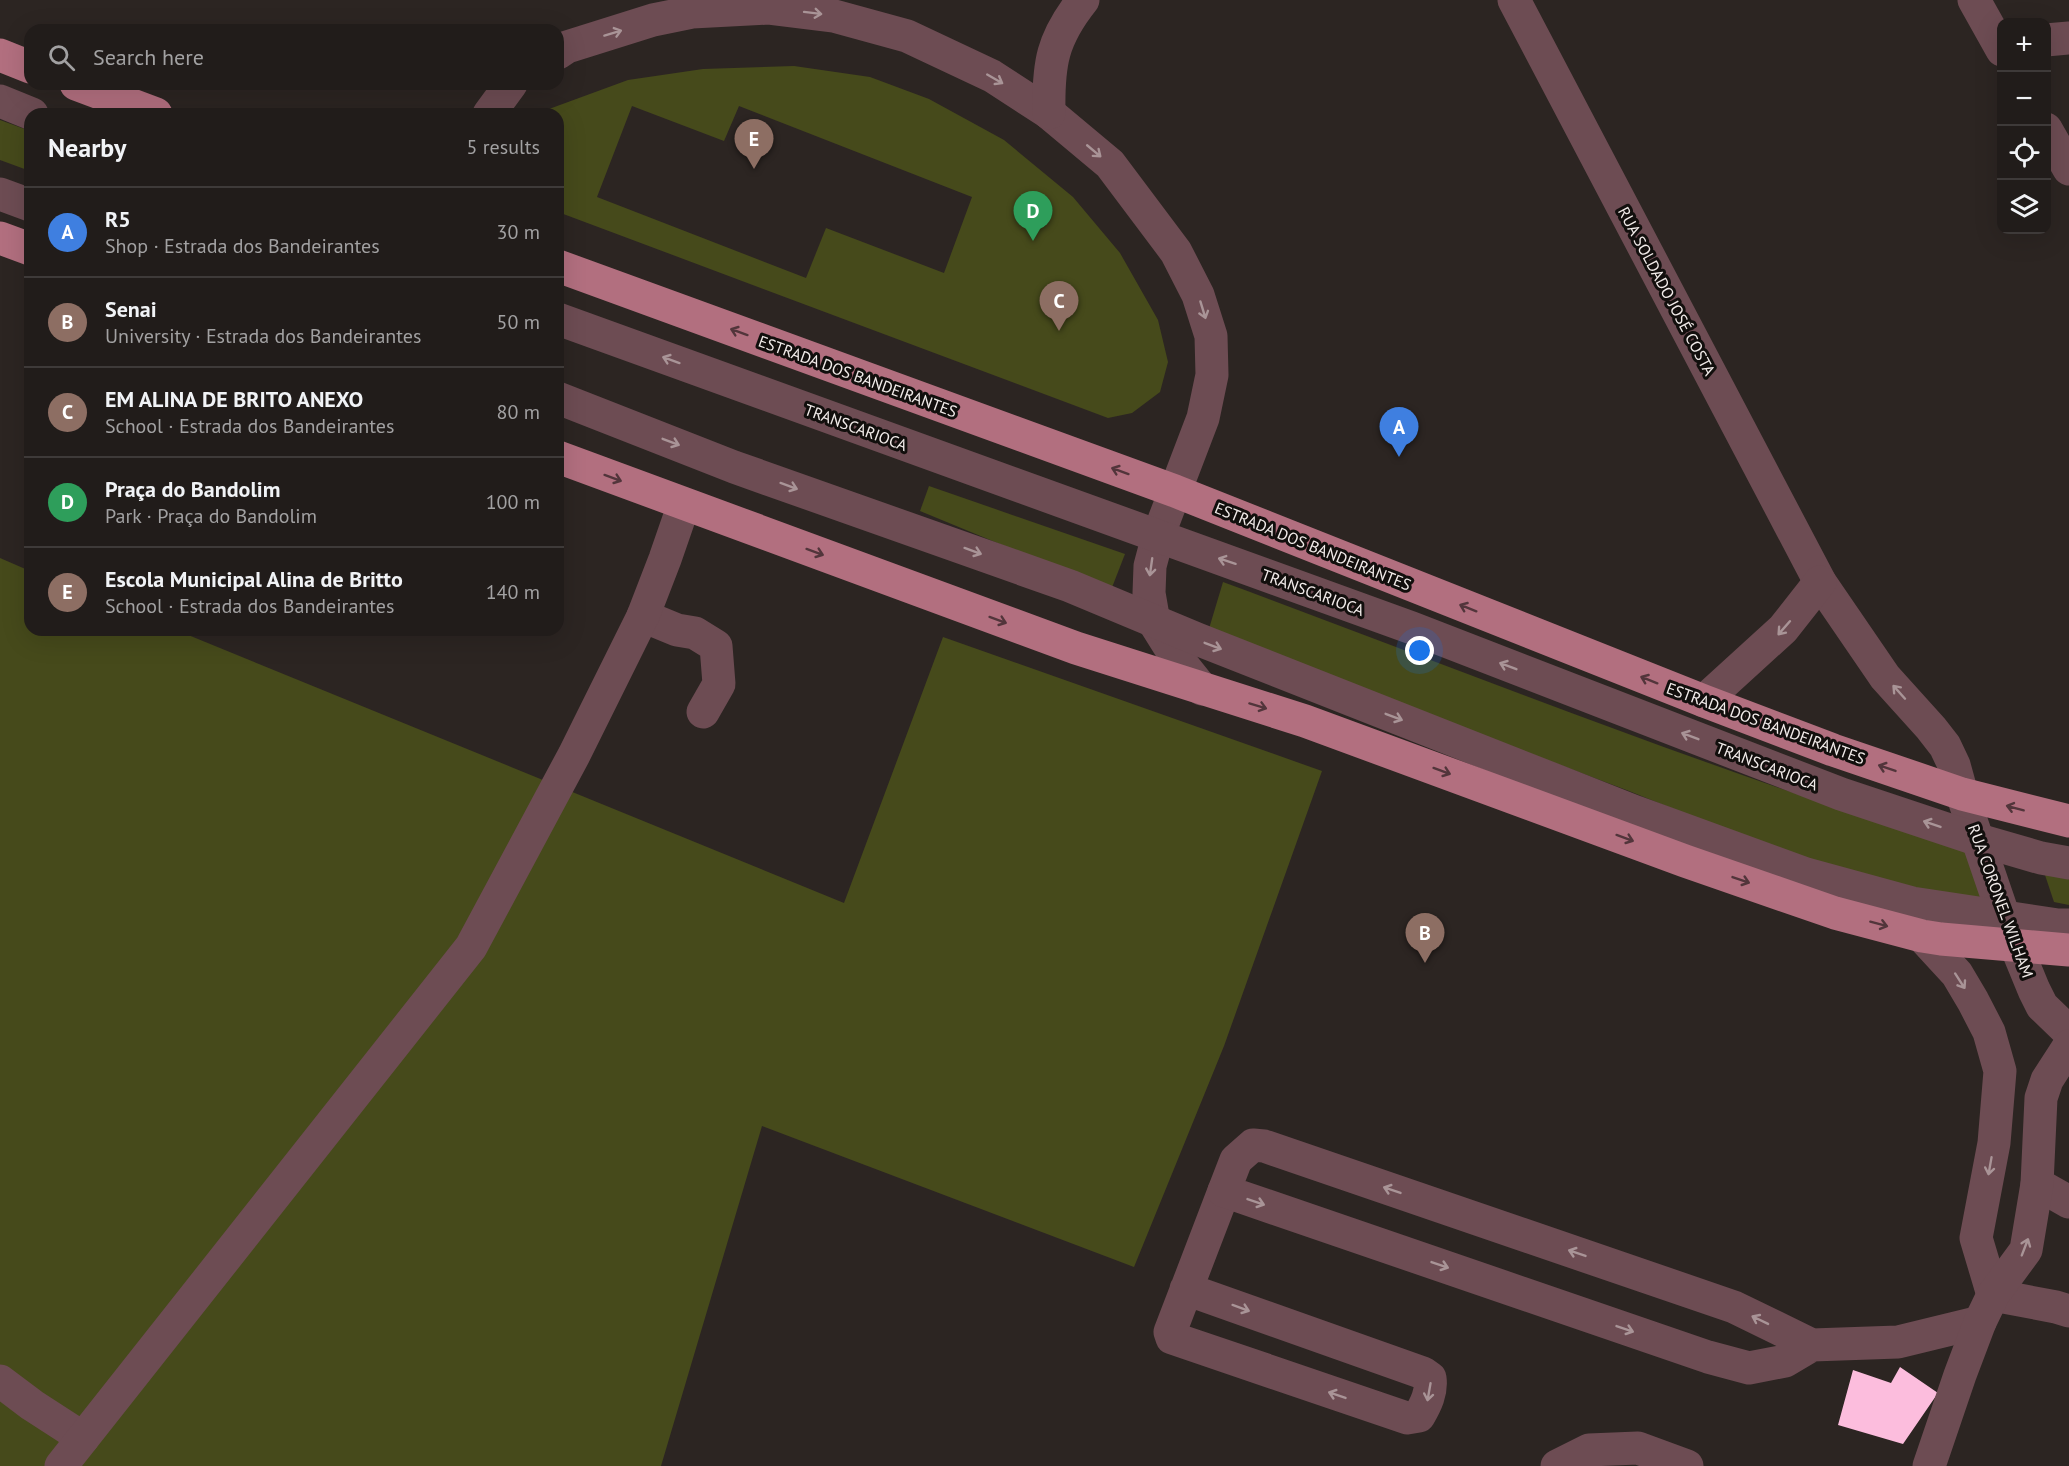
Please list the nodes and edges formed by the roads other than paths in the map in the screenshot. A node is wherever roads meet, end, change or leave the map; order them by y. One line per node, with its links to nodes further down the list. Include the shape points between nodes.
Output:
1 (1083, 0): 17 (street, via 1055,44 1048,83)
2 (1514, 0): 31 (street, RUA SOLDADO JOSÉ COSTA)
3 (1974, 0): 7 (street)
4 (698, 6): 8 (street, one-way to 4); 17 (street, one-way to 17, via 769,8 834,16 907,36 992,76)
5 (2069, 38): 6 (street)
6 (2051, 40)
7 (1997, 41)
8 (564, 49)
9 (0, 56): 10 (main road)
10 (24, 65)
11 (92, 90): 14 (main road)
12 (507, 90): 15 (street)
13 (0, 101): 16 (street)
14 (140, 108)
15 (493, 108)
16 (24, 111)
17 (1049, 113): 28 (street, one-way to 28, via 1110,164 1176,252 1198,295 1211,336 1212,375 1203,418)
18 (2051, 138): 19 (street)
19 (2069, 169)
20 (0, 194): 21 (street)
21 (24, 203)
22 (0, 237): 23 (main road)
23 (24, 247)
24 (564, 268): 28 (main road, ESTRADA DOS BANDEIRANTES, one-way to 24)
25 (564, 321): 30 (street, TRANSCARIOCA, one-way to 25)
26 (564, 400): 33 (street, one-way to 33, via 734,467 1070,586)
27 (564, 459): 29 (main road, one-way to 29)
28 (1175, 491): 30 (street); 35 (main road, ESTRADA DOS BANDEIRANTES, one-way to 28)
29 (684, 504): 32 (street); 34 (main road, one-way to 34, via 1076,648)
30 (1158, 536): 33 (street, one-way to 33, via 1150,566); 39 (street, TRANSCARIOCA, one-way to 30, via 1841,794 1412,628)
31 (1820, 582): 35 (street, one-way to 35, via 1783,629); 37 (street, RUA SOLDADO JOSÉ COSTA, one-way to 31, via 1945,746 1885,677)
32 (643, 616): 36 (street, via 676,630 695,633 716,646 719,684); 55 (street, via 471,947)
33 (1154, 622): 34 (street); 42 (street, one-way to 42, via 1636,812 1806,874)
34 (1202, 689): 43 (main road, one-way to 43, via 1325,728 1824,909)
35 (1704, 701): 37 (main road, ESTRADA DOS BANDEIRANTES, one-way to 35)
36 (703, 712)
37 (1962, 794): 38 (main road, ESTRADA DOS BANDEIRANTES, one-way to 37); 39 (street, RUA CORONEL WILHAM)
38 (2069, 821)
39 (1979, 840): 40 (street, TRANSCARIOCA); 42 (street, RUA CORONEL WILHAM)
40 (2069, 863)
41 (2069, 925): 42 (street)
42 (2010, 931): 43 (main road); 44 (main road); 45 (street, RUA CORONEL WILHAM, via 2042,1006)
43 (1922, 936): 51 (street, one-way to 51, via 1957,974 1973,1001 1989,1032 2000,1071 1994,1143 1976,1238)
44 (2069, 950)
45 (2069, 1032)
46 (2069, 1046): 47 (street, via 2040,1098)
47 (2037, 1184): 49 (street); 51 (street, one-way to 47, via 2026,1250)
48 (1224, 1191): 50 (street); 53 (street, one-way to 53, via 1697,1354 1749,1368 1785,1361); 53 (street, one-way to 48, via 1734,1307 1264,1146 1253,1145 1236,1160)
49 (2069, 1202)
50 (1186, 1289): 50 (street, one-way to 50, via 1423,1373 1430,1378 1431,1387 1426,1403 1419,1416 1407,1418 1172,1338 1170,1332)
51 (1987, 1308): 52 (street); 53 (street, via 1898,1342); 59 (street)
52 (2069, 1311)
53 (1812, 1346)
54 (0, 1381): 55 (street)
55 (82, 1438): 56 (street)
56 (61, 1466)
57 (1557, 1466): 58 (street, via 1589,1450 1638,1448)
58 (1687, 1466)
59 (1929, 1466)

